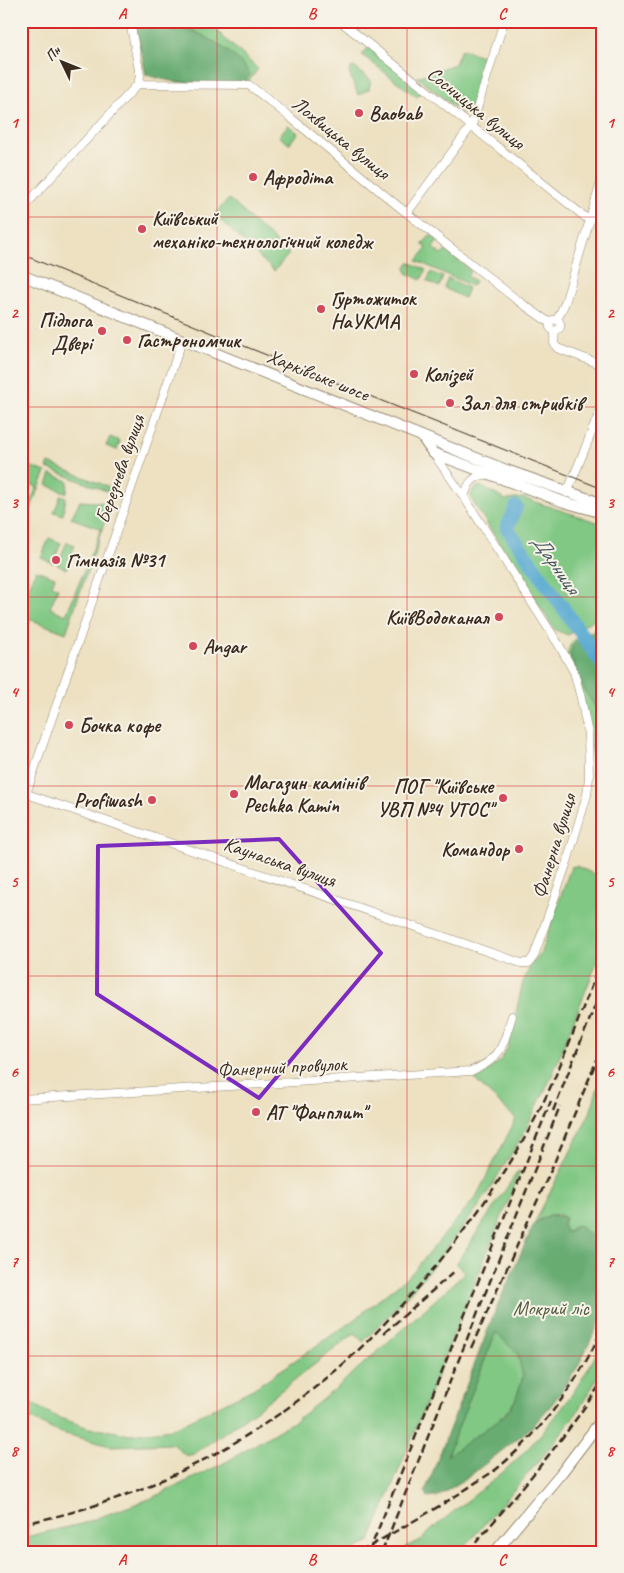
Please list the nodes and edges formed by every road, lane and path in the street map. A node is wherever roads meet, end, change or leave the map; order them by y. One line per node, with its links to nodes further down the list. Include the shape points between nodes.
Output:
1 (130, 21): 5 (street, via 140,76)
2 (340, 21): 4 (street, Сосницька вулиця)
3 (504, 21): 6 (street)
4 (350, 25): 6 (street, Сосницька вулиця)
5 (138, 84): 8 (street); 9 (street, Лохвицька вулиця, via 249,86)
6 (472, 125): 9 (street); 10 (street, Сосницька вулиця)
7 (603, 176): 10 (street)
8 (21, 210)
9 (407, 213): 12 (street, Лохвицька вулиця, via 516,300)
10 (590, 221): 12 (street, via 565,303)
11 (21, 275): 13 (main road, Харківське шосе)
12 (553, 322): 14 (street, via 550,328 554,331 557,348)
13 (182, 341): 16 (main road, Харківське шосе); 23 (street, Березнева вулиця)
14 (603, 367)
15 (603, 404): 19 (street)
16 (422, 436): 17 (main road); 19 (main road, Харківське шосе)
17 (434, 452): 18 (main road); 20 (street, Фанерна вулиця)
18 (489, 474): 20 (street, via 472,479); 22 (main road)
19 (567, 493): 21 (main road, Харківське шосе)
20 (464, 497): 25 (street, Фанерна вулиця, via 574,672 588,734 589,776 585,806)
21 (603, 504)
22 (603, 514)
23 (24, 793): 24 (street, Березнева вулиця); 25 (street, Каунаська вулиця, via 521,963)
24 (21, 808)
25 (529, 963)
26 (512, 1016): 27 (street, Фанерний провулок, via 494,1059 471,1072)
27 (21, 1099)
28 (603, 1418): 29 (main road)
29 (495, 1552)

